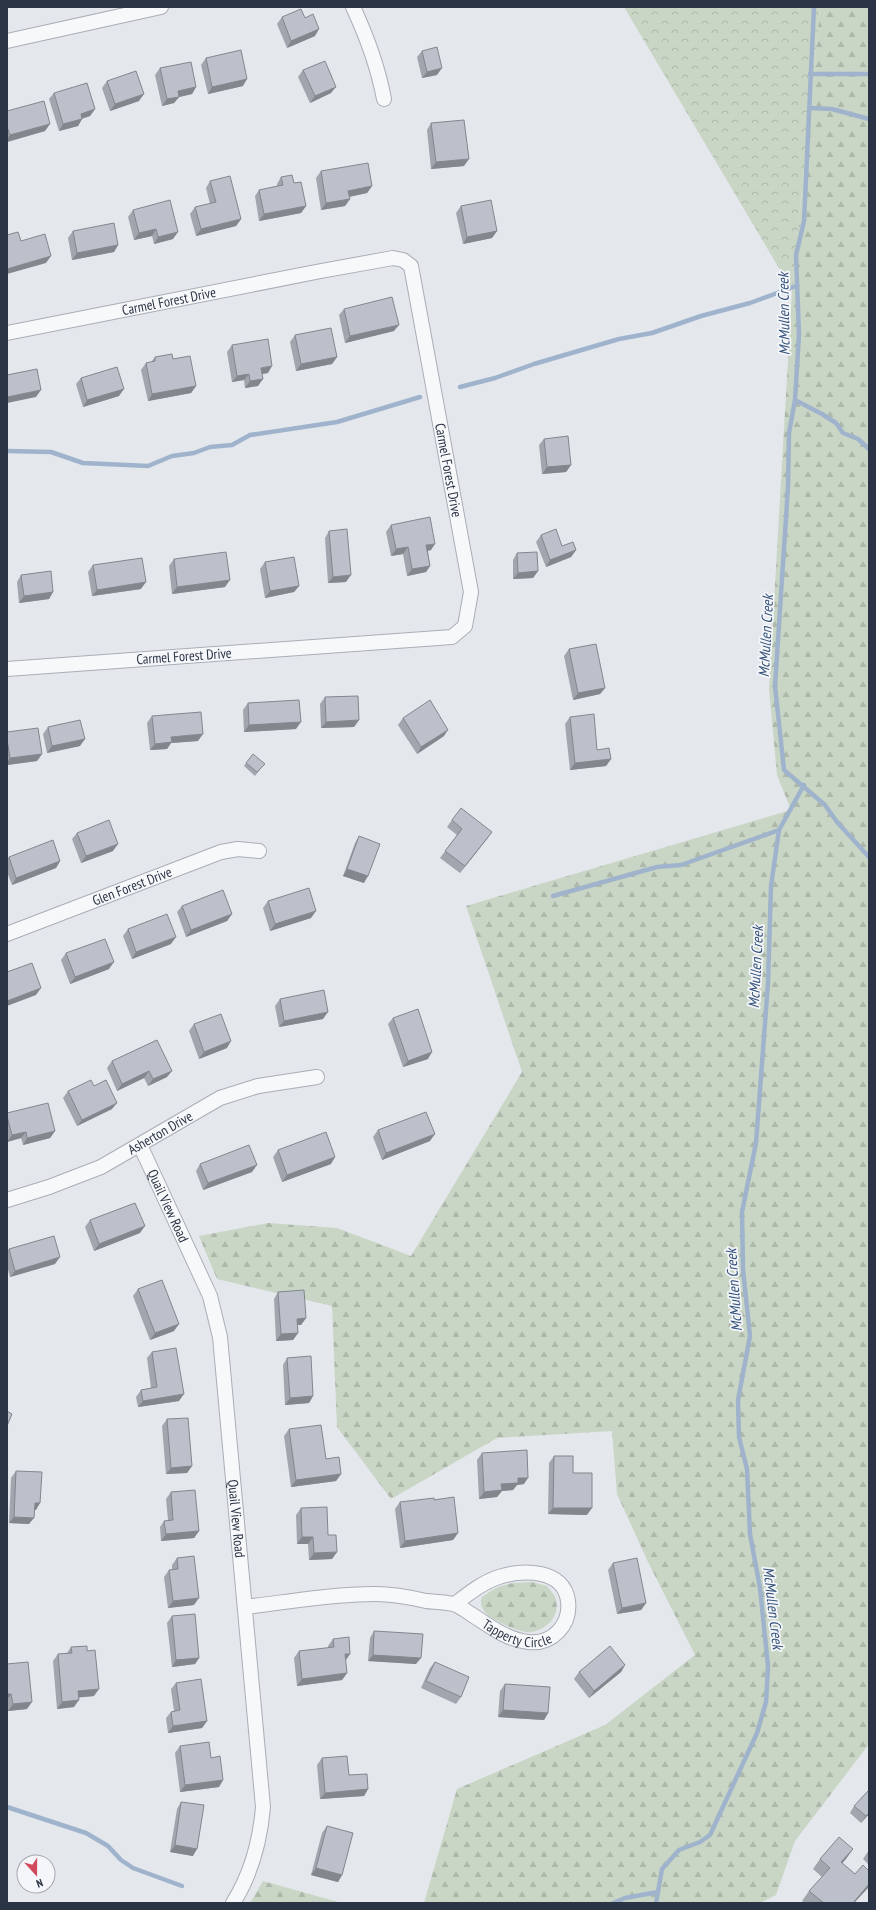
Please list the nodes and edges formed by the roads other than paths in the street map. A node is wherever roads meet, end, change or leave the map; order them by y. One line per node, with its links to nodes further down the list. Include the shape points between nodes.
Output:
1 (161, 7): 3 (street)
2 (353, 7): 4 (street, via 368,40)
3 (7, 41)
4 (384, 100)
5 (7, 333): 6 (street, Carmel Forest Drive, via 321,271 393,258 403,260 411,266 471,592 465,626 452,637)
6 (7, 669)
7 (259, 851): 8 (street, Glen Forest Drive, via 238,849 209,856)
8 (7, 934)
9 (317, 1077): 10 (street, Asherton Drive, via 258,1086 220,1098)
10 (140, 1145): 11 (street, Asherton Drive, via 84,1175); 13 (street, Quail View Road, via 210,1296 218,1323)
11 (7, 1200)
12 (455, 1604): 12 (street, Tapperty Circle, via 510,1638 528,1643 546,1640 558,1633 565,1624 569,1606 567,1592 561,1584 549,1577 533,1573 498,1577 474,1589); 13 (street, Tapperty Circle, via 376,1594)
13 (245, 1607): 14 (street, Quail View Road, via 263,1806 261,1833 254,1859)
14 (233, 1903)

